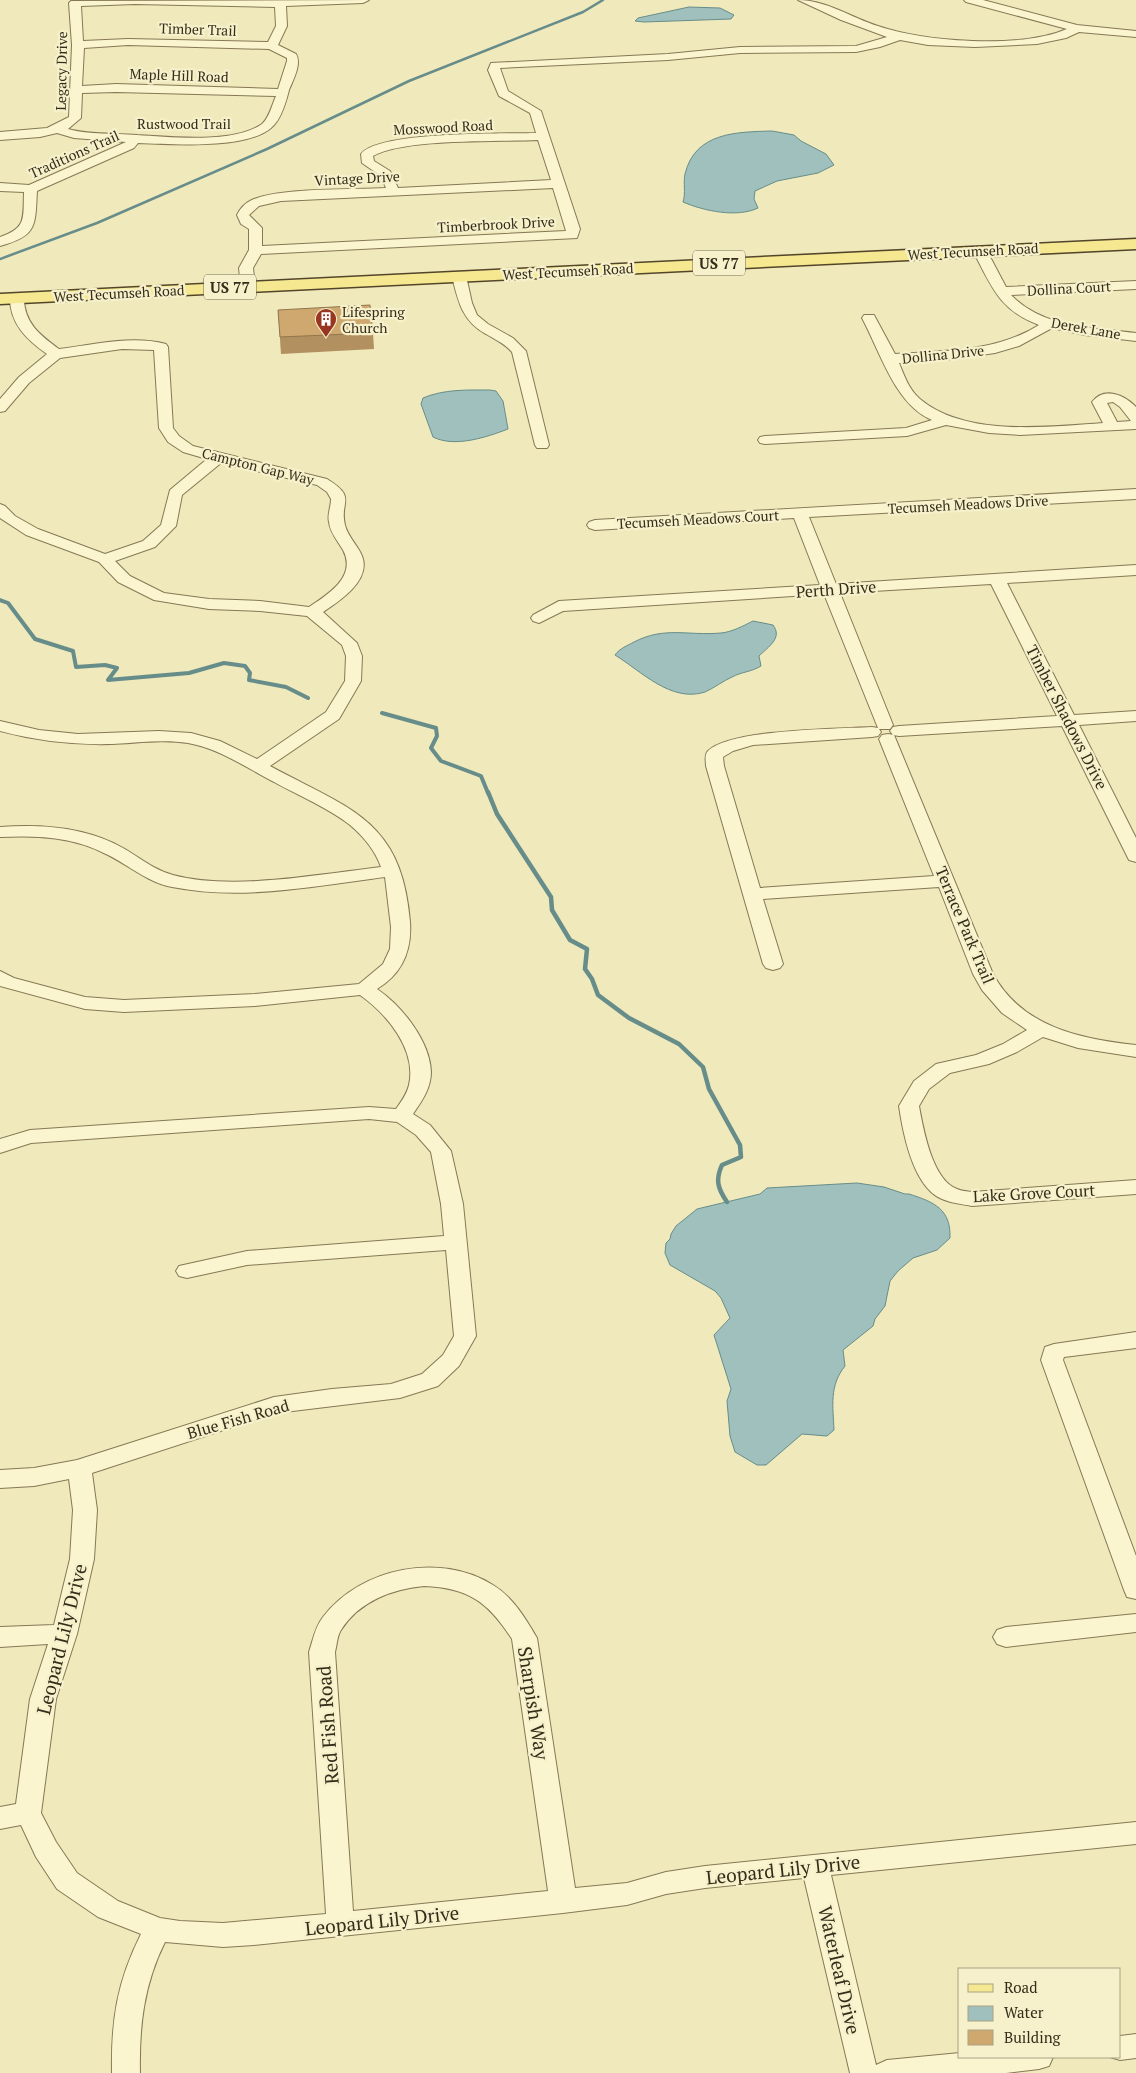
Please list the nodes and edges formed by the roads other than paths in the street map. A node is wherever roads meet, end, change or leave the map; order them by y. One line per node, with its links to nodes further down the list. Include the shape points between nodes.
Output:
1 (363, 0): 4 (street)
2 (804, 0): 7 (street)
3 (970, 0): 5 (street)
4 (280, 3): 8 (street, Legacy Drive, via 135,1 76,4); 9 (street, via 283,24)
5 (1077, 28): 6 (street); 7 (street, via 1052,39 1010,43 946,43)
6 (1136, 34)
7 (900, 36): 14 (street, Timberbrook Drive, via 856,49 740,50 668,57 495,65 503,93 535,111)
8 (78, 45): 9 (street, Timber Trail, via 128,42); 10 (street, Legacy Drive)
9 (271, 46): 11 (street, Rustwood Trail, via 292,56)
10 (76, 90): 11 (street, Maple Hill Road, via 116,88); 12 (street, Legacy Drive, via 75,118)
11 (282, 93): 15 (street, Rustwood Trail, via 271,121 256,133 213,140)
12 (60, 130): 13 (street, Legacy Drive); 15 (street, Rustwood Trail, via 90,136)
13 (0, 136)
14 (542, 136): 16 (street, Timberbrook Drive); 19 (street, Mosswood Road, via 408,142 374,149 367,154 368,163 386,174)
15 (136, 138): 18 (street, Traditions Trail, via 130,145)
16 (558, 184): 19 (street, Vintage Drive); 22 (street, Timberbrook Drive, via 573,229 572,235)
17 (0, 187): 18 (street)
18 (31, 189): 20 (street, Traditions Trail, via 29,224 19,235)
19 (393, 191): 22 (street, Vintage Drive, via 281,197 256,203 243,215 255,228)
20 (0, 242)
21 (1136, 244): 23 (main road, West Tecumseh Road / US 77)
22 (256, 250): 26 (street, via 246,268)
23 (980, 251): 24 (main road, West Tecumseh Road / US 77); 27 (street, Derek Lane)
24 (459, 276): 26 (main road, West Tecumseh Road / US 77); 40 (street, via 466,305 473,318 511,342 519,351)
25 (1136, 285): 27 (street, Dollina Court)
26 (248, 286): 28 (main road, West Tecumseh Road / US 77)
27 (1003, 291): 30 (street, Derek Lane, via 1020,309)
28 (8, 299): 32 (street, via 30,334)
29 (869, 318): 33 (street)
30 (1051, 323): 31 (street, Derek Lane); 33 (street, Dollina Drive, via 1027,337 986,350)
31 (1136, 337)
32 (56, 354): 34 (street, via 24,380); 41 (street, Campton Gap Way, via 114,346 145,344 161,347 166,428 173,439 188,449)
33 (890, 359): 36 (street, via 914,402)
34 (0, 408)
35 (1136, 418): 38 (street, via 1123,400 1103,399 1099,402)
36 (946, 420): 38 (street, via 1007,430); 39 (street, via 907,432)
37 (1136, 425): 38 (street)
38 (1112, 426)
39 (765, 440)
40 (542, 444)
41 (218, 458): 46 (street, via 175,493 168,526 149,544); 50 (street, Campton Gap Way, via 322,482 333,489 339,499 336,518 339,534 354,552 356,568 348,586)
42 (1136, 494): 44 (street, Tecumseh Meadows Drive)
43 (0, 509): 46 (street, via 32,532)
44 (800, 513): 45 (street, Tecumseh Meadows Court); 49 (street, Terrace Park Trail)
45 (595, 525)
46 (105, 559): 50 (street, via 124,579 160,597)
47 (1136, 570): 48 (street, Perth Drive)
48 (997, 579): 49 (street, Perth Drive); 53 (street, Timber Shadows Drive)
49 (830, 590): 51 (street, Perth Drive, via 559,606); 55 (street, Terrace Park Trail)
50 (312, 612): 56 (street, via 349,642 354,656 353,681 333,716)
51 (540, 618)
52 (1136, 716): 53 (street)
53 (1068, 720): 55 (street); 58 (street, Timber Shadows Drive)
54 (0, 726): 56 (street, via 45,737 193,738)
55 (886, 732): 60 (street, Terrace Park Trail); 61 (street, via 752,740 727,747 714,755)
56 (258, 766): 59 (street, via 357,822 382,850)
57 (0, 832): 59 (street, via 18,830 59,834 92,841 170,881 202,886 259,885)
58 (1136, 856)
59 (392, 870): 64 (street, via 399,906 401,949 396,961 380,980)
60 (946, 881): 61 (street); 65 (street, Terrace Park Trail, via 994,994 1013,1012)
61 (753, 894): 62 (street)
62 (773, 964)
63 (2, 982): 64 (street, via 85,1003 124,1006 255,1000)
64 (364, 989): 67 (street, via 397,1017 421,1067 419,1085)
65 (1041, 1030): 66 (street, Terrace Park Trail, via 1111,1049); 69 (street, Lake Grove Court, via 982,1060 943,1068 921,1085 909,1106 913,1130 930,1175 946,1193 972,1199)
66 (1136, 1051)
67 (402, 1116): 68 (street, via 369,1112 30,1136); 70 (street, Blue Fish Road, via 423,1130 440,1151 452,1204)
68 (0, 1146)
69 (1136, 1187)
70 (456, 1242): 71 (street, via 247,1258); 73 (street, Blue Fish Road, via 465,1336 451,1360 430,1380 392,1392 274,1405)
71 (187, 1270)
72 (1136, 1340): 76 (street, via 1062,1349 1053,1352 1052,1360)
73 (79, 1468): 74 (street, Blue Fish Road, via 34,1477); 78 (street, Leopard Lily Drive, via 85,1510 82,1559)
74 (0, 1479)
75 (414, 1577): 85 (street, Sharpish Way, via 444,1579 479,1588 504,1608 524,1638); 86 (street, Red Fish Road, via 393,1581 354,1600 330,1626 322,1652)
76 (1136, 1590)
77 (1136, 1624): 80 (street)
78 (64, 1634): 79 (street); 81 (street, Leopard Lily Drive, via 42,1699)
79 (0, 1637)
80 (1006, 1637)
81 (28, 1813): 82 (street); 87 (street, Leopard Lily Drive, via 46,1849 67,1880 108,1909)
82 (0, 1818)
83 (1136, 1833): 84 (street, Leopard Lily Drive)
84 (815, 1866): 85 (street, Leopard Lily Drive, via 681,1880 627,1894); 92 (street, Waterleaf Drive)
85 (563, 1902): 86 (street, Leopard Lily Drive)
86 (340, 1924): 87 (street, Leopard Lily Drive, via 223,1935)
87 (158, 1930): 91 (street, via 128,2001)
88 (1136, 2046): 89 (street)
89 (1121, 2048)
90 (1029, 2058): 93 (street)
91 (126, 2073)
92 (864, 2073)
93 (886, 2073)

